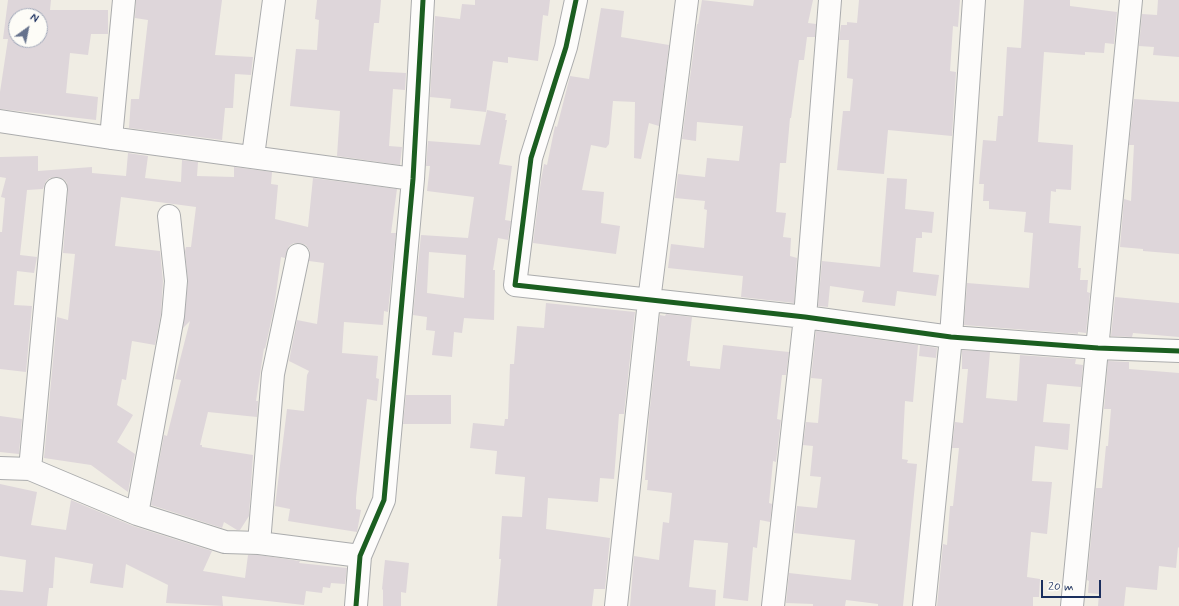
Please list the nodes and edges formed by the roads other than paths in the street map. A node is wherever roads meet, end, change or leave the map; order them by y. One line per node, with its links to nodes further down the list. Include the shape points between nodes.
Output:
1 (124, 0): 10 (street)
2 (274, 0): 11 (street)
3 (423, 0): 12 (street)
4 (576, 0): 16 (street, via 566,47 531,158 515,285)
5 (688, 0): 16 (street)
6 (830, 0): 17 (street)
7 (974, 0): 18 (street)
8 (1131, 0): 19 (street)
9 (0, 121): 10 (street)
10 (111, 138): 11 (street)
11 (253, 156): 12 (street)
12 (413, 179): 25 (street, via 384,500)
13 (56, 189): 22 (street)
14 (169, 216): 23 (street, via 176,281 173,316)
15 (298, 255): 24 (street, via 273,374)
16 (649, 301): 17 (street); 27 (street)
17 (805, 317): 18 (street); 28 (street)
18 (951, 337): 19 (street); 29 (street)
19 (1098, 348): 20 (street); 30 (street)
20 (1179, 351)
21 (0, 468): 22 (street)
22 (30, 469): 23 (street)
23 (137, 514): 24 (street, via 225,542)
24 (259, 543): 25 (street)
25 (360, 556): 26 (street)
26 (356, 606)
27 (616, 606)
28 (773, 606)
29 (924, 606)
30 (1072, 606)

